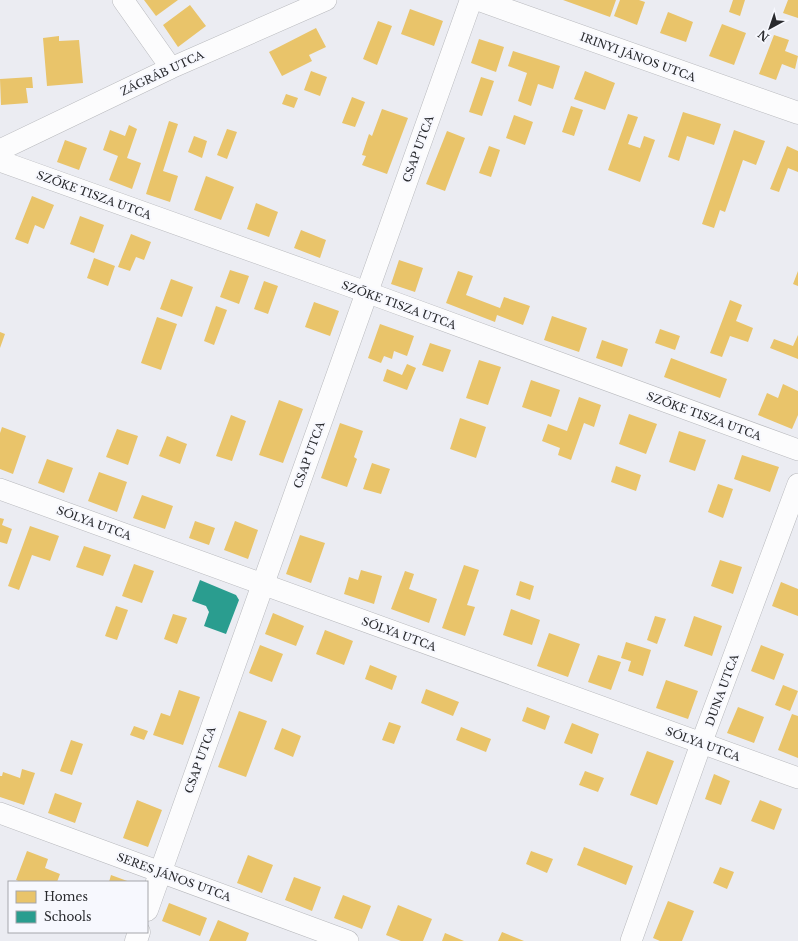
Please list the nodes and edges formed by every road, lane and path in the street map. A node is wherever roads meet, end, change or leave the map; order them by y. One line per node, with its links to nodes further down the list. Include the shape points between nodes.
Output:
1 (123, 0): 5 (street)
2 (326, 0): 5 (street, ZÁGRÁB UTCA)
3 (471, 0): 9 (street, CSAP UTCA)
4 (479, 0): 6 (street, IRINYI JÁNOS UTCA)
5 (171, 68): 7 (street, ZÁGRÁB UTCA)
6 (798, 113)
7 (0, 150)
8 (0, 161): 9 (street, SZŐKE TISZA UTCA)
9 (366, 292): 10 (street, SZŐKE TISZA UTCA); 13 (street, CSAP UTCA)
10 (798, 450)
11 (798, 484): 14 (street, DUNA UTCA)
12 (0, 489): 13 (street, SÓLYA UTCA)
13 (263, 585): 14 (street, SÓLYA UTCA); 17 (street, CSAP UTCA)
14 (702, 744): 15 (street, SÓLYA UTCA); 20 (street, DUNA UTCA)
15 (798, 778)
16 (0, 813): 17 (street, SERES JÁNOS UTCA)
17 (161, 872): 18 (street, CSAP UTCA); 19 (street, SERES JÁNOS UTCA)
18 (148, 907)
19 (348, 941)
20 (631, 941)

